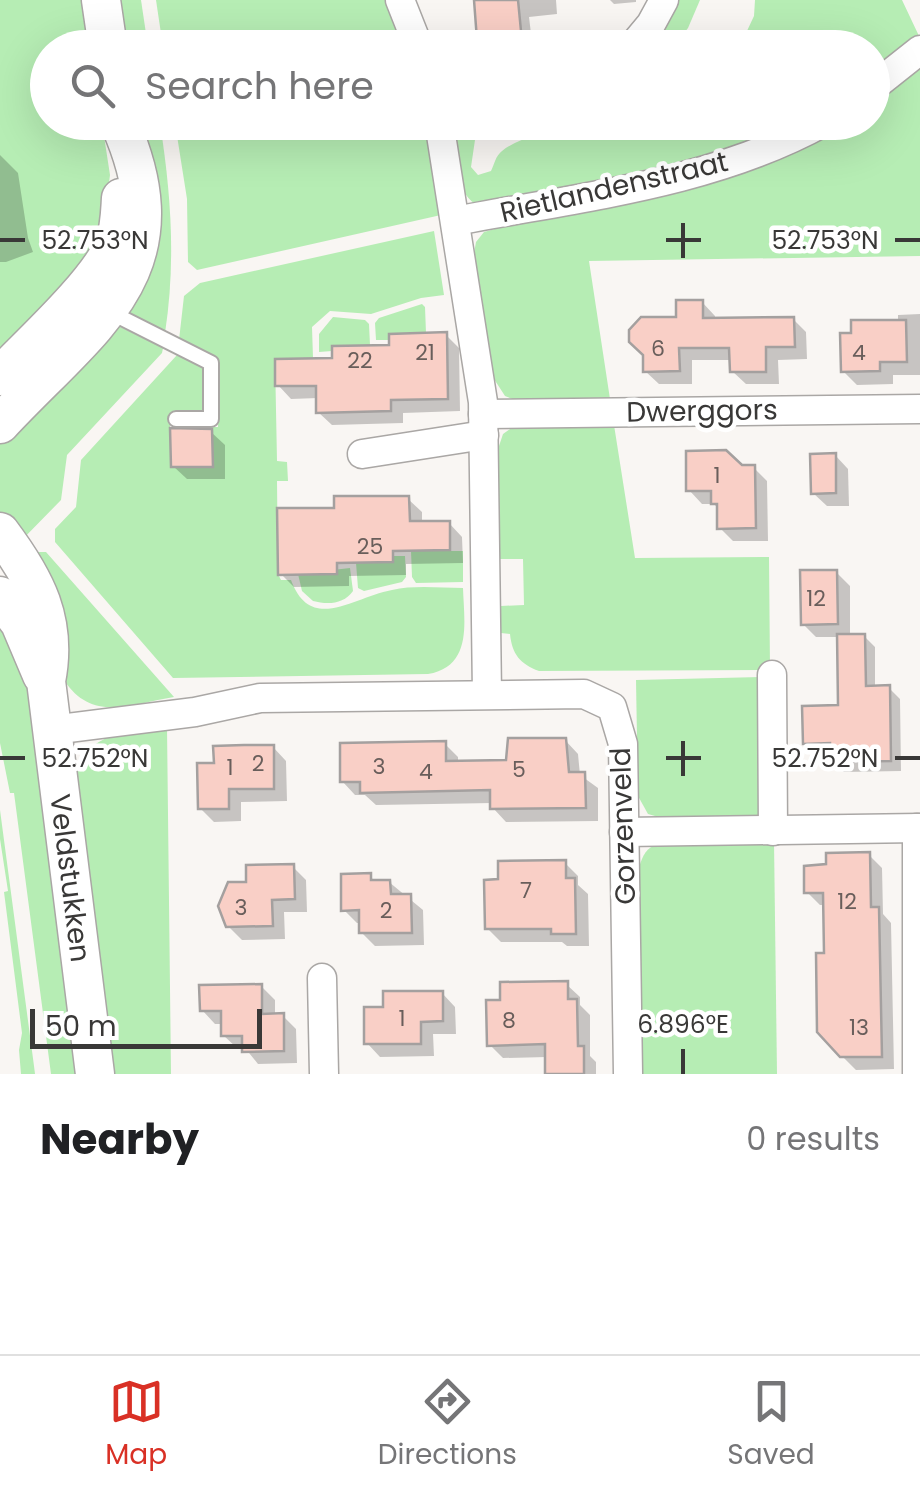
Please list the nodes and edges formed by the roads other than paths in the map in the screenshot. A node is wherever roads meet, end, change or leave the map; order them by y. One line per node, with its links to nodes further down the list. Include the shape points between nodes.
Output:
1 (101, 0): 4 (street)
2 (400, 0): 5 (street)
3 (664, 0): 6 (street)
4 (105, 30)
5 (412, 30)
6 (647, 30)
7 (920, 50): 8 (street)
8 (890, 74)
9 (120, 140): 15 (street, via 114,247)
10 (126, 140): 14 (street, via 141,180 143,236 131,276)
11 (442, 140): 13 (street)
12 (792, 140): 13 (street, Rietlandenstraat, via 692,175)
13 (456, 221): 19 (street)
14 (108, 311): 17 (lane, via 211,363 211,419); 18 (street)
15 (0, 376)
16 (920, 409): 19 (street, Dwerggors)
17 (176, 419)
18 (0, 424)
19 (483, 424): 20 (street); 25 (street)
20 (362, 454)
21 (0, 532): 24 (street, Veldstukken, via 48,620)
22 (0, 596): 24 (street, Veldstukken, via 20,622)
23 (772, 675): 28 (street)
24 (46, 681): 26 (street, Veldstukken)
25 (487, 694): 26 (street, Gorzenveld, via 260,698); 29 (street, Gorzenveld, via 584,694 612,707 623,744)
26 (52, 730): 31 (street, Veldstukken)
27 (919, 828): 28 (street); 34 (street)
28 (773, 831): 29 (street)
29 (624, 832): 33 (street, Gorzenveld)
30 (322, 978): 32 (street)
31 (95, 1074)
32 (324, 1074)
33 (628, 1074)
34 (917, 1074)

